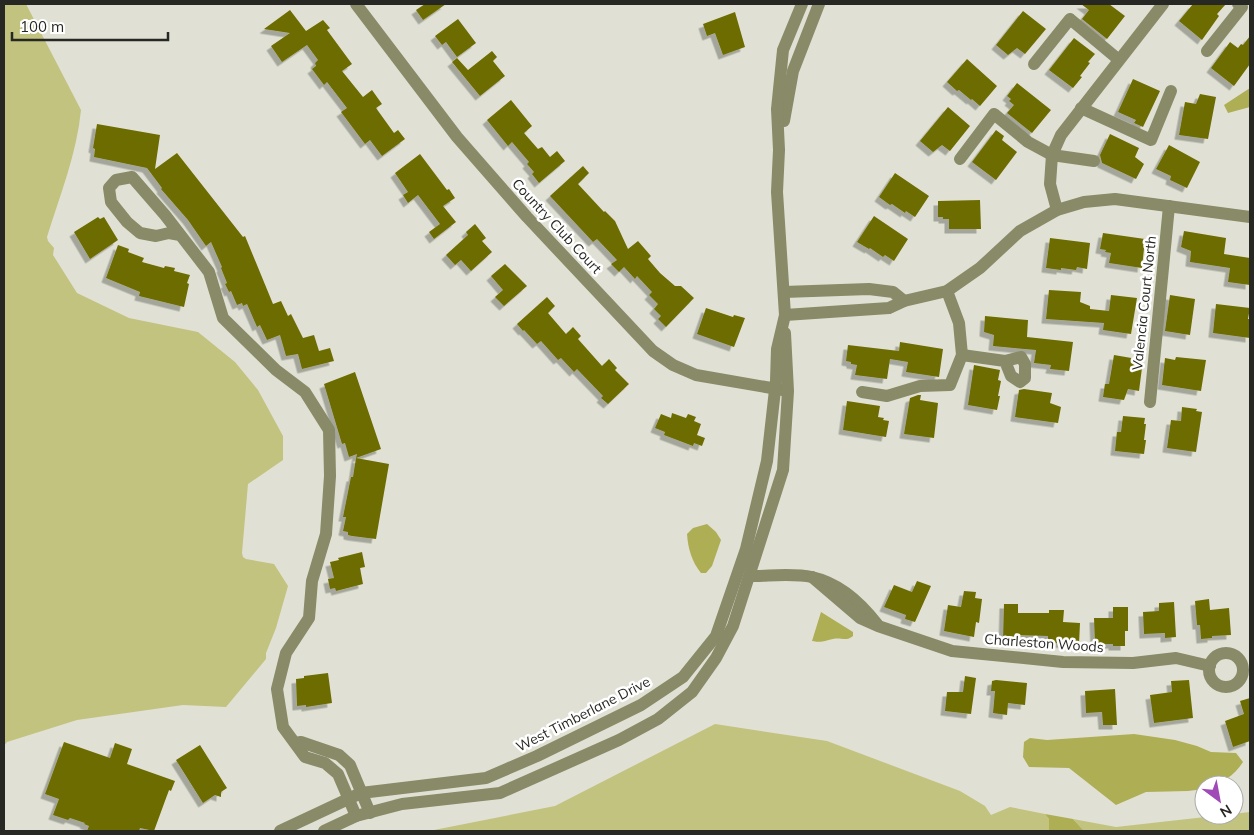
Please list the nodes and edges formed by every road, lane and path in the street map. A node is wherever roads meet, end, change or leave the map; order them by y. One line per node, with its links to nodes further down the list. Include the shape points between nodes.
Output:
1 (356, 4): 25 (street, Country Club Court, via 457,137 527,217 654,351 673,365 696,375)
2 (1163, 4): 7 (street)
3 (1238, 4): 6 (street, via 1242,7)
4 (799, 5): 5 (street); 11 (street, West Timberlane Drive, via 782,50 777,109)
5 (817, 8): 11 (street, West Timberlane Drive, via 793,71)
6 (1207, 51)
7 (1119, 60): 8 (street, via 1070,19); 10 (street)
8 (1034, 64)
9 (1171, 91): 10 (street, via 1151,140)
10 (1081, 108): 12 (street, via 1061,135)
11 (779, 150): 20 (street, West Timberlane Drive, via 777,192)
12 (1052, 155): 13 (street, via 1028,142 994,114); 14 (street); 16 (street, via 1050,184)
13 (960, 159)
14 (1094, 161)
15 (1169, 206): 16 (street, via 1115,199 1084,202); 17 (street); 28 (street, Valencia Court North)
16 (1057, 210): 19 (street, via 1020,231 980,268)
17 (1250, 217)
18 (180, 235): 18 (street, via 132,177 116,180 109,188 111,202 140,233); 31 (street, via 209,272 223,318 276,370 305,392 329,430 326,534 312,581 309,618 286,652 277,689 283,727)
19 (947, 291): 21 (street); 23 (street, via 958,323)
20 (784, 292): 21 (street, via 870,289 893,292); 22 (street, West Timberlane Drive)
21 (904, 301): 22 (street, via 889,308)
22 (785, 319): 25 (street, West Timberlane Drive, via 777,348); 26 (street, West Timberlane Drive)
23 (962, 355): 24 (street); 27 (street, via 950,385 920,386 887,396)
24 (1005, 361)
25 (775, 389): 26 (street, Country Club Court); 32 (street, West Timberlane Drive, via 767,461 746,549 716,636 683,678 642,705 486,778)
26 (788, 391): 29 (street, West Timberlane Drive, via 783,470)
27 (862, 392)
28 (1150, 402)
29 (750, 576): 30 (street, Charleston Woods, via 812,577 860,618 952,651 1063,662 1133,663 1176,658); 34 (street, West Timberlane Drive, via 733,626 716,658 692,692 658,719 500,793 402,804)
30 (1210, 666)
31 (296, 743): 32 (street, via 302,742 339,755 350,765); 33 (street, via 305,757 325,762 338,774)
32 (362, 793): 33 (street, West Timberlane Drive); 34 (street)
33 (349, 799): 35 (street); 36 (street, West Timberlane Drive)
34 (370, 813): 35 (street, West Timberlane Drive)
35 (356, 816): 37 (street, West Timberlane Drive)
36 (280, 831)
37 (324, 831)

